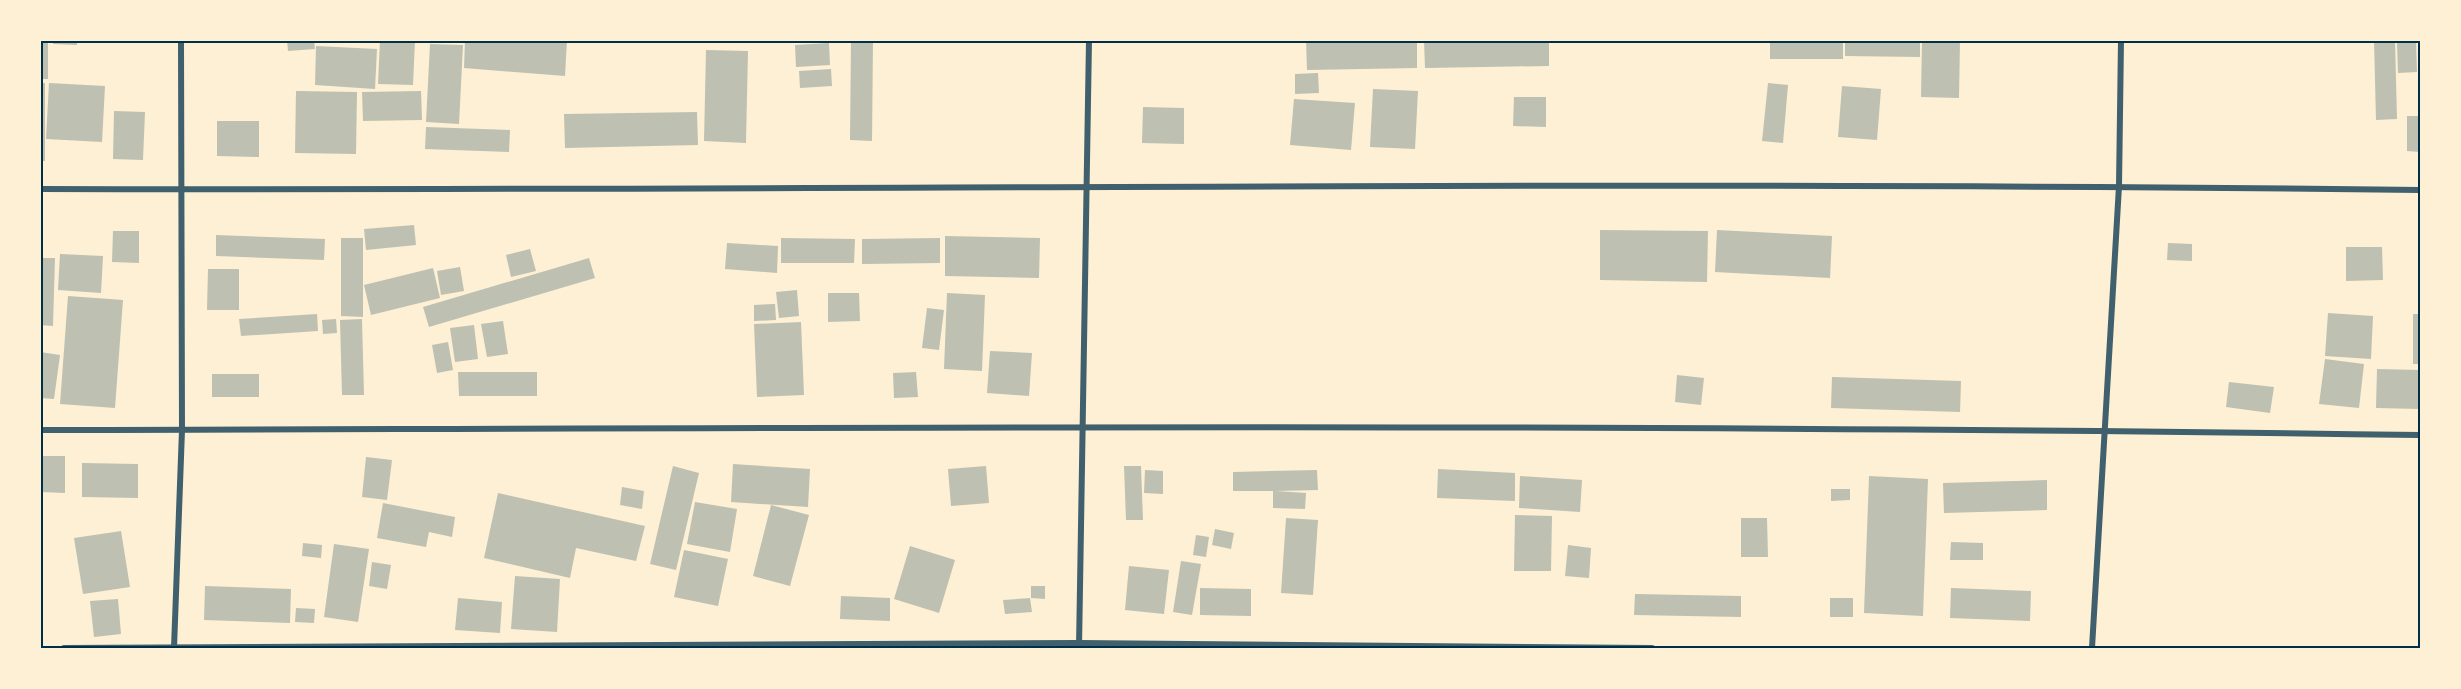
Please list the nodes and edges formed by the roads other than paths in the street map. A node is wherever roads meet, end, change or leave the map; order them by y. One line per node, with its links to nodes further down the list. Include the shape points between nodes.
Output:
1 (181, 40): 7 (street)
2 (1089, 40): 4 (street)
3 (2121, 40): 5 (street)
4 (1089, 185): 5 (street); 7 (street); 9 (street)
5 (2119, 186): 8 (street); 12 (street)
6 (40, 189): 7 (street)
7 (183, 189): 11 (street)
8 (2421, 190)
9 (1084, 426): 11 (street); 12 (street); 14 (street)
10 (40, 430): 11 (street)
11 (182, 430): 16 (street)
12 (2104, 430): 13 (street); 18 (street)
13 (2421, 435)
14 (1079, 646): 16 (street); 17 (street)
15 (64, 648): 16 (street)
16 (174, 648)
17 (1652, 648)
18 (2092, 648)

